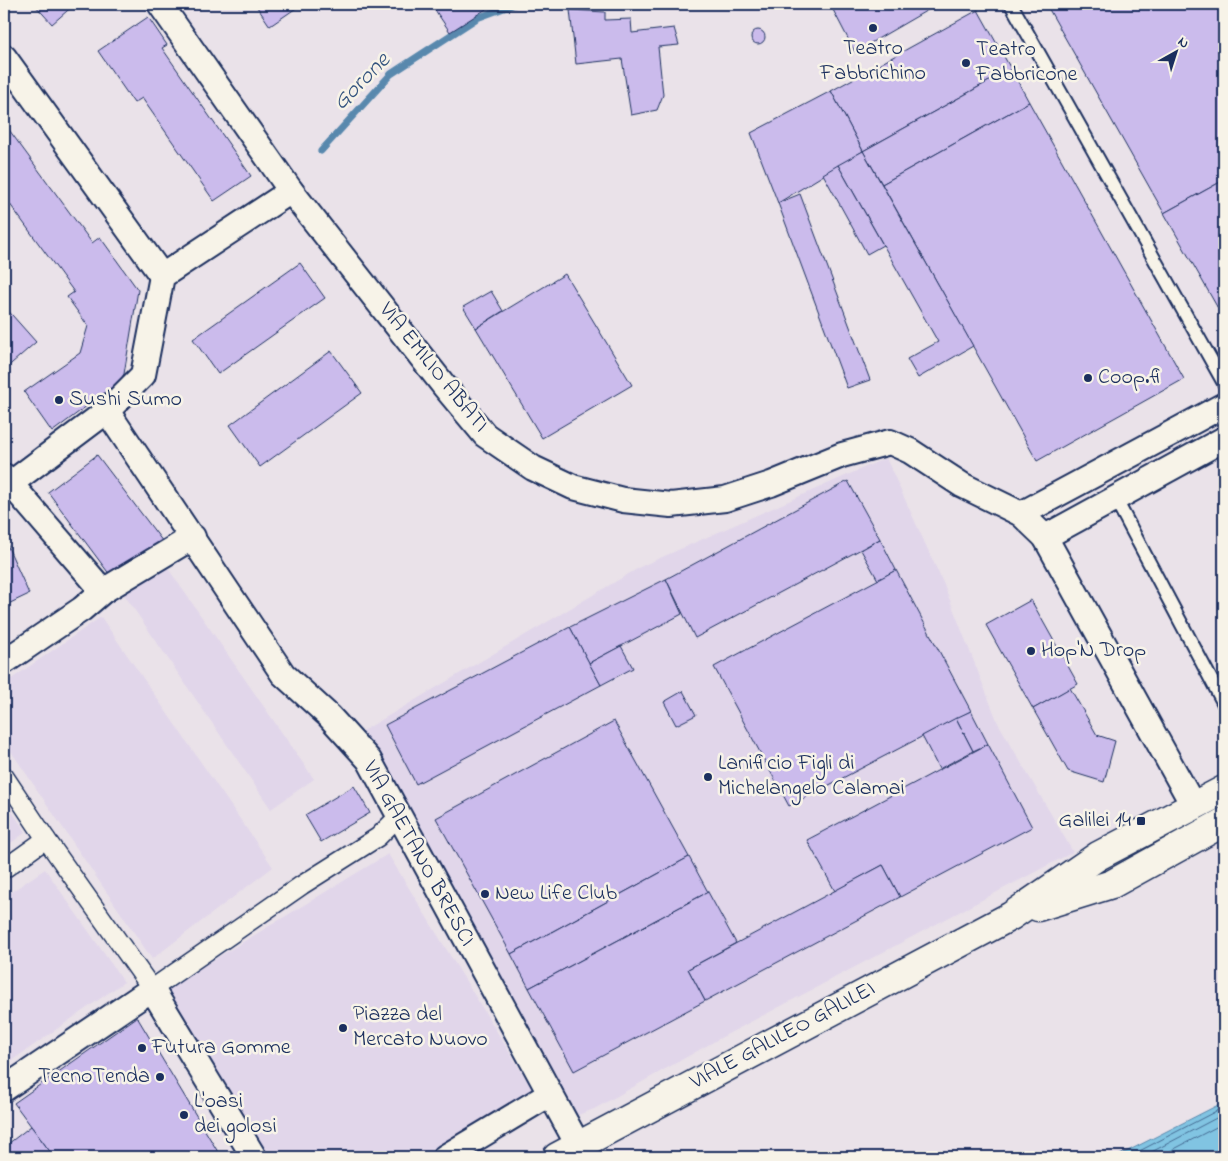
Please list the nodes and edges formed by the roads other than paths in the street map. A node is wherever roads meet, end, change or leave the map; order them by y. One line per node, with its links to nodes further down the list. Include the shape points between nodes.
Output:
1 (160, 4): 4 (street, VIA EMILIO ABATI)
2 (1011, 4): 6 (lane)
3 (4, 57): 5 (street)
4 (291, 191): 5 (street); 12 (street, VIA EMILIO ABATI, via 485,435 533,468 573,487 624,500 671,505 725,499 842,455 890,442 910,451 962,486)
5 (162, 276): 8 (street, via 143,375)
6 (1224, 383)
7 (1224, 405): 12 (street)
8 (107, 411): 10 (street); 13 (street, VIA GAETANO BRESCI)
9 (1224, 440): 11 (street)
10 (7, 480): 15 (street)
11 (1116, 498): 14 (street); 17 (lane)
12 (1021, 514): 14 (street)
13 (193, 537): 15 (street); 21 (street, VIA GAETANO BRESCI, via 283,674 329,716 368,760)
14 (1045, 537): 20 (street)
15 (103, 591): 16 (street)
16 (4, 662)
17 (1224, 704)
18 (4, 776): 23 (street)
19 (1224, 790): 20 (street, VIALE GALILEO GALILEI)
20 (1194, 807): 25 (street, VIALE GALILEO GALILEI, via 1098,856)
21 (398, 817): 26 (street, via 378,837 302,885); 28 (street, VIA GAETANO BRESCI)
22 (1224, 822): 25 (street, VIALE GALILEO GALILEI, via 1112,884)
23 (46, 839): 24 (street); 26 (street)
24 (4, 869)
25 (1011, 916): 29 (street, VIALE GALILEO GALILEI)
26 (152, 989): 27 (street); 30 (street)
27 (4, 1089)
28 (550, 1094): 29 (street, VIA GAETANO BRESCI); 31 (street)
29 (567, 1151)
30 (254, 1157)
31 (445, 1157)

